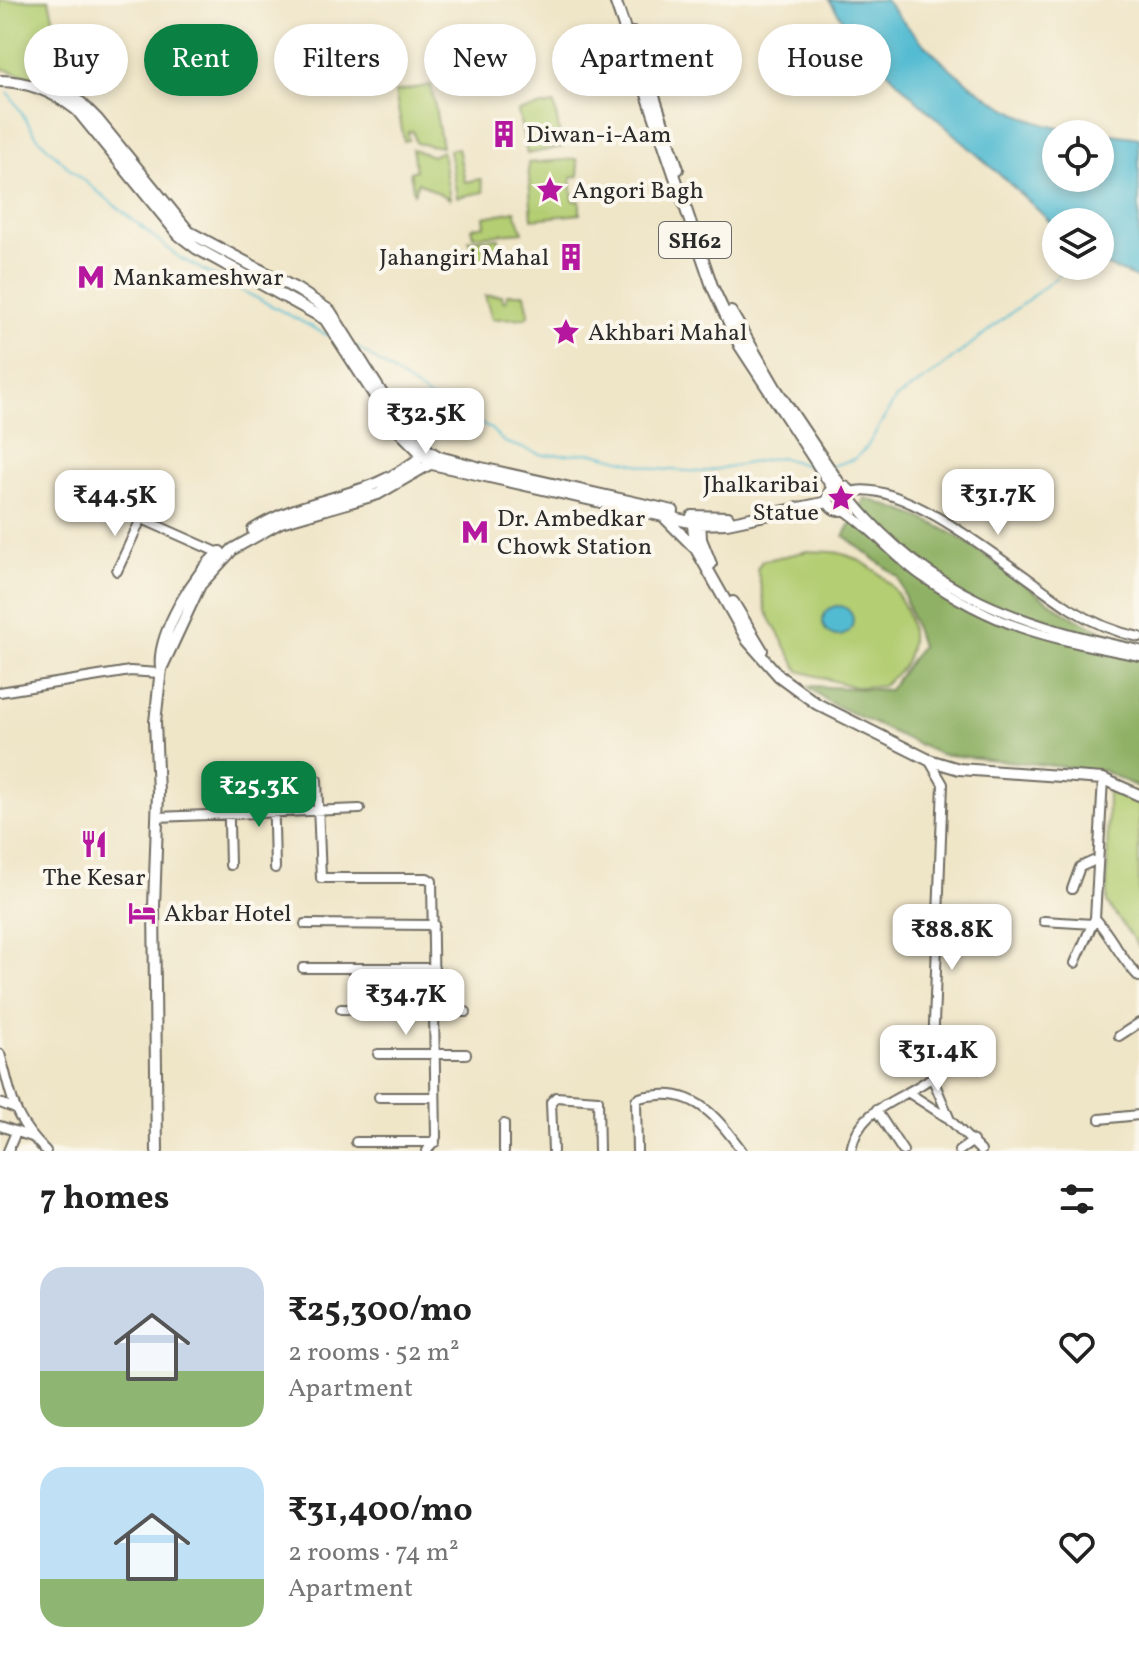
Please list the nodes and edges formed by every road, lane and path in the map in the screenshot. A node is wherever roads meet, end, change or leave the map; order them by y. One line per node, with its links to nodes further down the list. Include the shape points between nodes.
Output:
1 (615, 0): 9 (main road, SH62, via 712,286 740,346)
2 (622, 0): 9 (main road, SH62, via 714,275)
3 (0, 73): 5 (main road, via 28,78 81,103)
4 (0, 81): 5 (main road, via 34,86 77,110)
5 (186, 235): 6 (main road, via 330,311)
6 (370, 383): 7 (main road); 8 (main road)
7 (406, 440): 8 (main road); 10 (main road)
8 (430, 458): 10 (main road); 11 (main road); 12 (main road); 20 (main road)
9 (817, 460): 13 (main road, SH62)
10 (404, 470): 23 (main road, via 373,488 284,513)
11 (448, 470): 12 (main road); 17 (main road)
12 (402, 482): 27 (main road, via 365,499 281,522 233,549 200,585)
13 (844, 491): 14 (main road); 16 (main road); 25 (street, via 872,490 929,513 1071,609); 26 (street, via 893,545 946,583 1017,620)
14 (828, 502): 16 (main road); 18 (main road)
15 (111, 505): 19 (street)
16 (844, 510): 26 (street, via 922,577 1002,623 1028,633)
17 (662, 515): 20 (main road); 22 (main road)
18 (739, 518): 20 (main road); 21 (main road)
19 (141, 519): 23 (street); 24 (street)
20 (696, 520): 21 (main road); 22 (main road)
21 (718, 524): 22 (main road)
22 (699, 548): 29 (main road, via 772,670 817,704)
23 (219, 553): 27 (main road, via 177,612)
24 (117, 571)
25 (1139, 637)
26 (1139, 653)
27 (160, 671): 28 (street); 41 (main road)
28 (0, 692)
29 (929, 760): 30 (main road); 35 (street)
30 (959, 769): 31 (main road); 35 (street)
31 (1103, 779): 36 (main road); 42 (street)
32 (317, 780): 38 (street)
33 (228, 782): 40 (street)
34 (273, 782): 39 (street)
35 (943, 784): 63 (street)
36 (1139, 795)
37 (360, 809): 38 (street)
38 (317, 811): 39 (street); 49 (street, via 321,878 430,879)
39 (274, 813): 40 (street); 44 (street)
40 (229, 814): 41 (street); 43 (street)
41 (157, 817): 82 (main road)
42 (1098, 859): 45 (street, via 1077,870); 47 (street)
43 (230, 865)
44 (275, 868)
45 (1072, 889)
46 (1044, 921): 47 (street)
47 (1094, 921): 50 (street); 53 (street, via 1107,929)
48 (305, 924): 49 (street)
49 (434, 925): 52 (street)
50 (1075, 963)
51 (303, 968): 52 (street)
52 (434, 968): 55 (street)
53 (1139, 977)
54 (341, 1009): 55 (street)
55 (435, 1011): 56 (street); 59 (street)
56 (466, 1012)
57 (1139, 1023): 58 (street)
58 (1119, 1036)
59 (435, 1053): 61 (street); 62 (street); 66 (street)
60 (0, 1054): 68 (street)
61 (378, 1054)
62 (466, 1054)
63 (932, 1077): 64 (street); 72 (street)
64 (909, 1093): 69 (street, via 890,1098); 72 (street)
65 (379, 1097): 66 (street)
66 (435, 1097): 79 (street)
67 (0, 1103): 68 (street)
68 (13, 1108): 76 (street)
69 (876, 1110): 88 (street, via 857,1131); 89 (street)
70 (1139, 1115): 71 (street)
71 (1100, 1119)
72 (950, 1120): 77 (street)
73 (504, 1124): 83 (street)
74 (0, 1126): 75 (street)
75 (16, 1132): 76 (street); 80 (street)
76 (32, 1137): 81 (street)
77 (973, 1141): 90 (street); 91 (street)
78 (356, 1142): 79 (street)
79 (431, 1148)
80 (8, 1151)
81 (46, 1151)
82 (157, 1151)
83 (504, 1151)
84 (553, 1151): 85 (street, via 551,1102 556,1097 598,1100)
85 (599, 1151)
86 (637, 1151): 87 (street, via 636,1100 672,1094 691,1100 720,1121)
87 (742, 1151)
88 (851, 1151)
89 (903, 1151)
90 (959, 1151)
91 (981, 1151)

